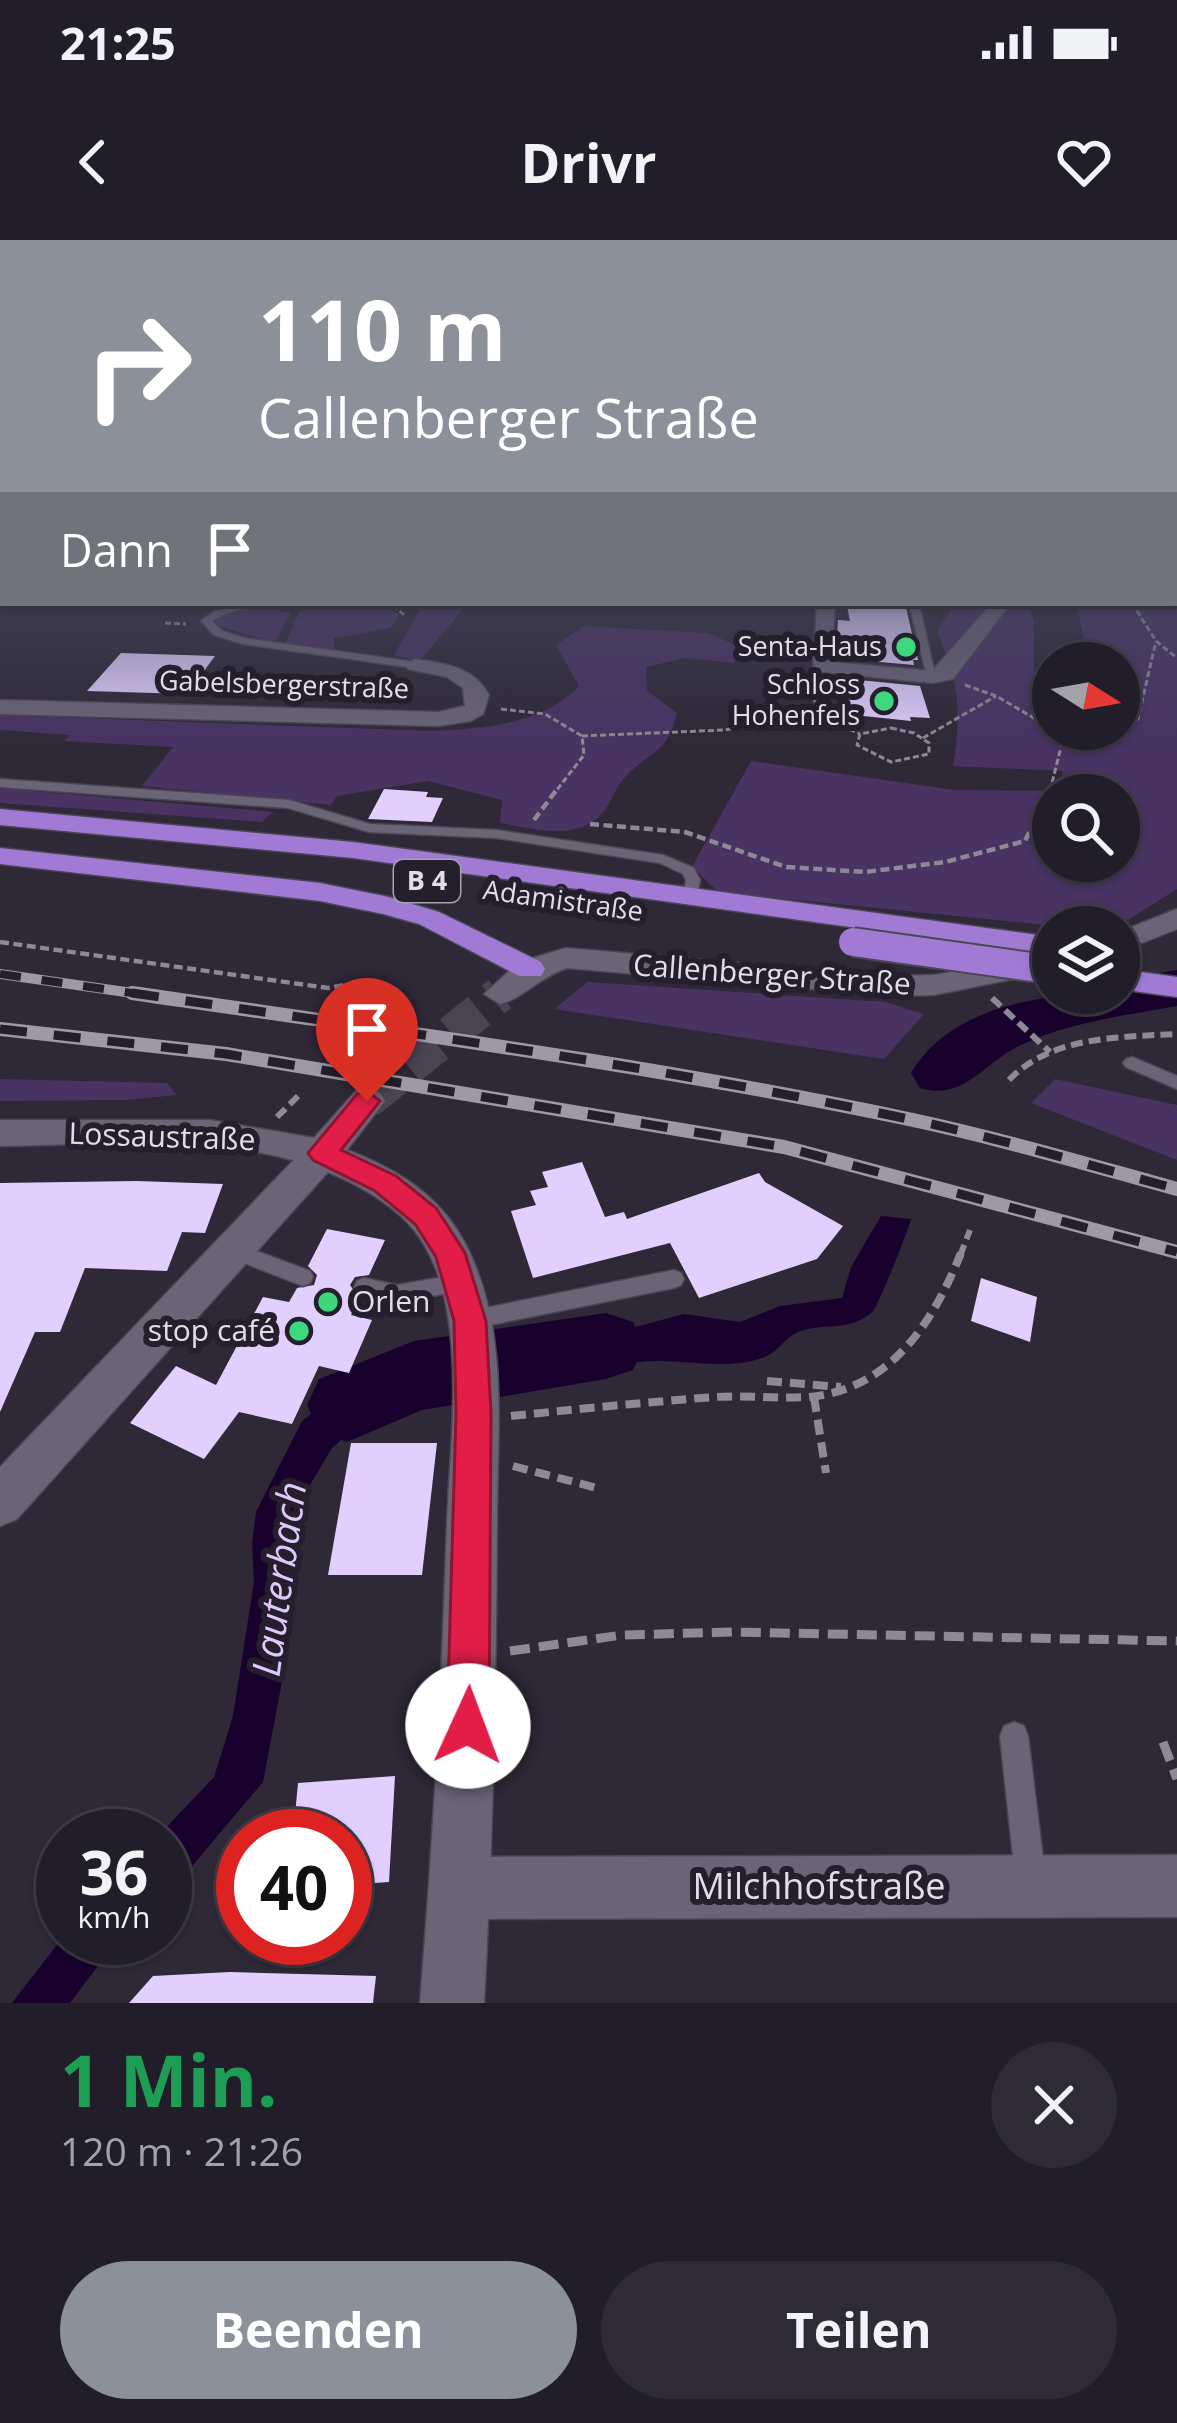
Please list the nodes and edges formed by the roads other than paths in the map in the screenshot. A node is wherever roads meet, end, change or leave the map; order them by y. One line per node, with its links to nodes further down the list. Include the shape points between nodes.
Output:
1 (276, 606): 5 (lane, via 206,621 243,640)
2 (826, 606): 6 (street, via 818,659 824,670)
3 (915, 606): 6 (lane)
4 (1001, 606): 6 (street, via 945,674)
5 (415, 664): 7 (street, Gabelsbergerstraße, via 464,677 478,695 475,709 438,719)
6 (932, 677)
7 (0, 706)
8 (0, 783): 11 (lane, Adamistraße, via 289,804 369,828 524,831 682,865 693,880)
9 (0, 817): 11 (highway, Adamistraße / B 4, via 265,839)
10 (3, 852): 13 (highway, Adamistraße / B 4, via 157,846); 19 (highway, via 389,906)
11 (690, 898): 13 (highway, Adamistraße / B 4)
12 (1177, 918): 14 (street)
13 (852, 930): 15 (highway, Adamistraße / B 4); 17 (highway, Adamistraße / B 4, bridge)
14 (1140, 934)
15 (1032, 944)
16 (1140, 959): 18 (highway)
17 (1032, 963)
18 (1177, 963)
19 (530, 969): 20 (street, Callenberger Straße, via 566,958 892,986); 23 (street)
20 (1032, 970)
21 (1140, 983): 22 (highway)
22 (1177, 987)
23 (500, 994)
24 (1132, 1063): 25 (lane)
25 (1177, 1083)
26 (367, 1101): 28 (street)
27 (0, 1133): 28 (street, Lossaustraße, via 216,1136)
28 (322, 1153): 29 (street); 33 (street, Lossaustraße, via 410,1200 450,1253)
29 (233, 1250): 30 (lane); 34 (street)
30 (302, 1277)
31 (674, 1279): 33 (lane)
32 (364, 1287): 33 (lane)
33 (468, 1317): 38 (street, via 471,1656)
34 (0, 1502)
35 (1015, 1736): 36 (lane)
36 (1031, 1886): 37 (street, Milchhofstraße); 38 (street, Milchhofstraße)
37 (1177, 1886)
38 (460, 1888): 39 (street)
39 (452, 2003)

